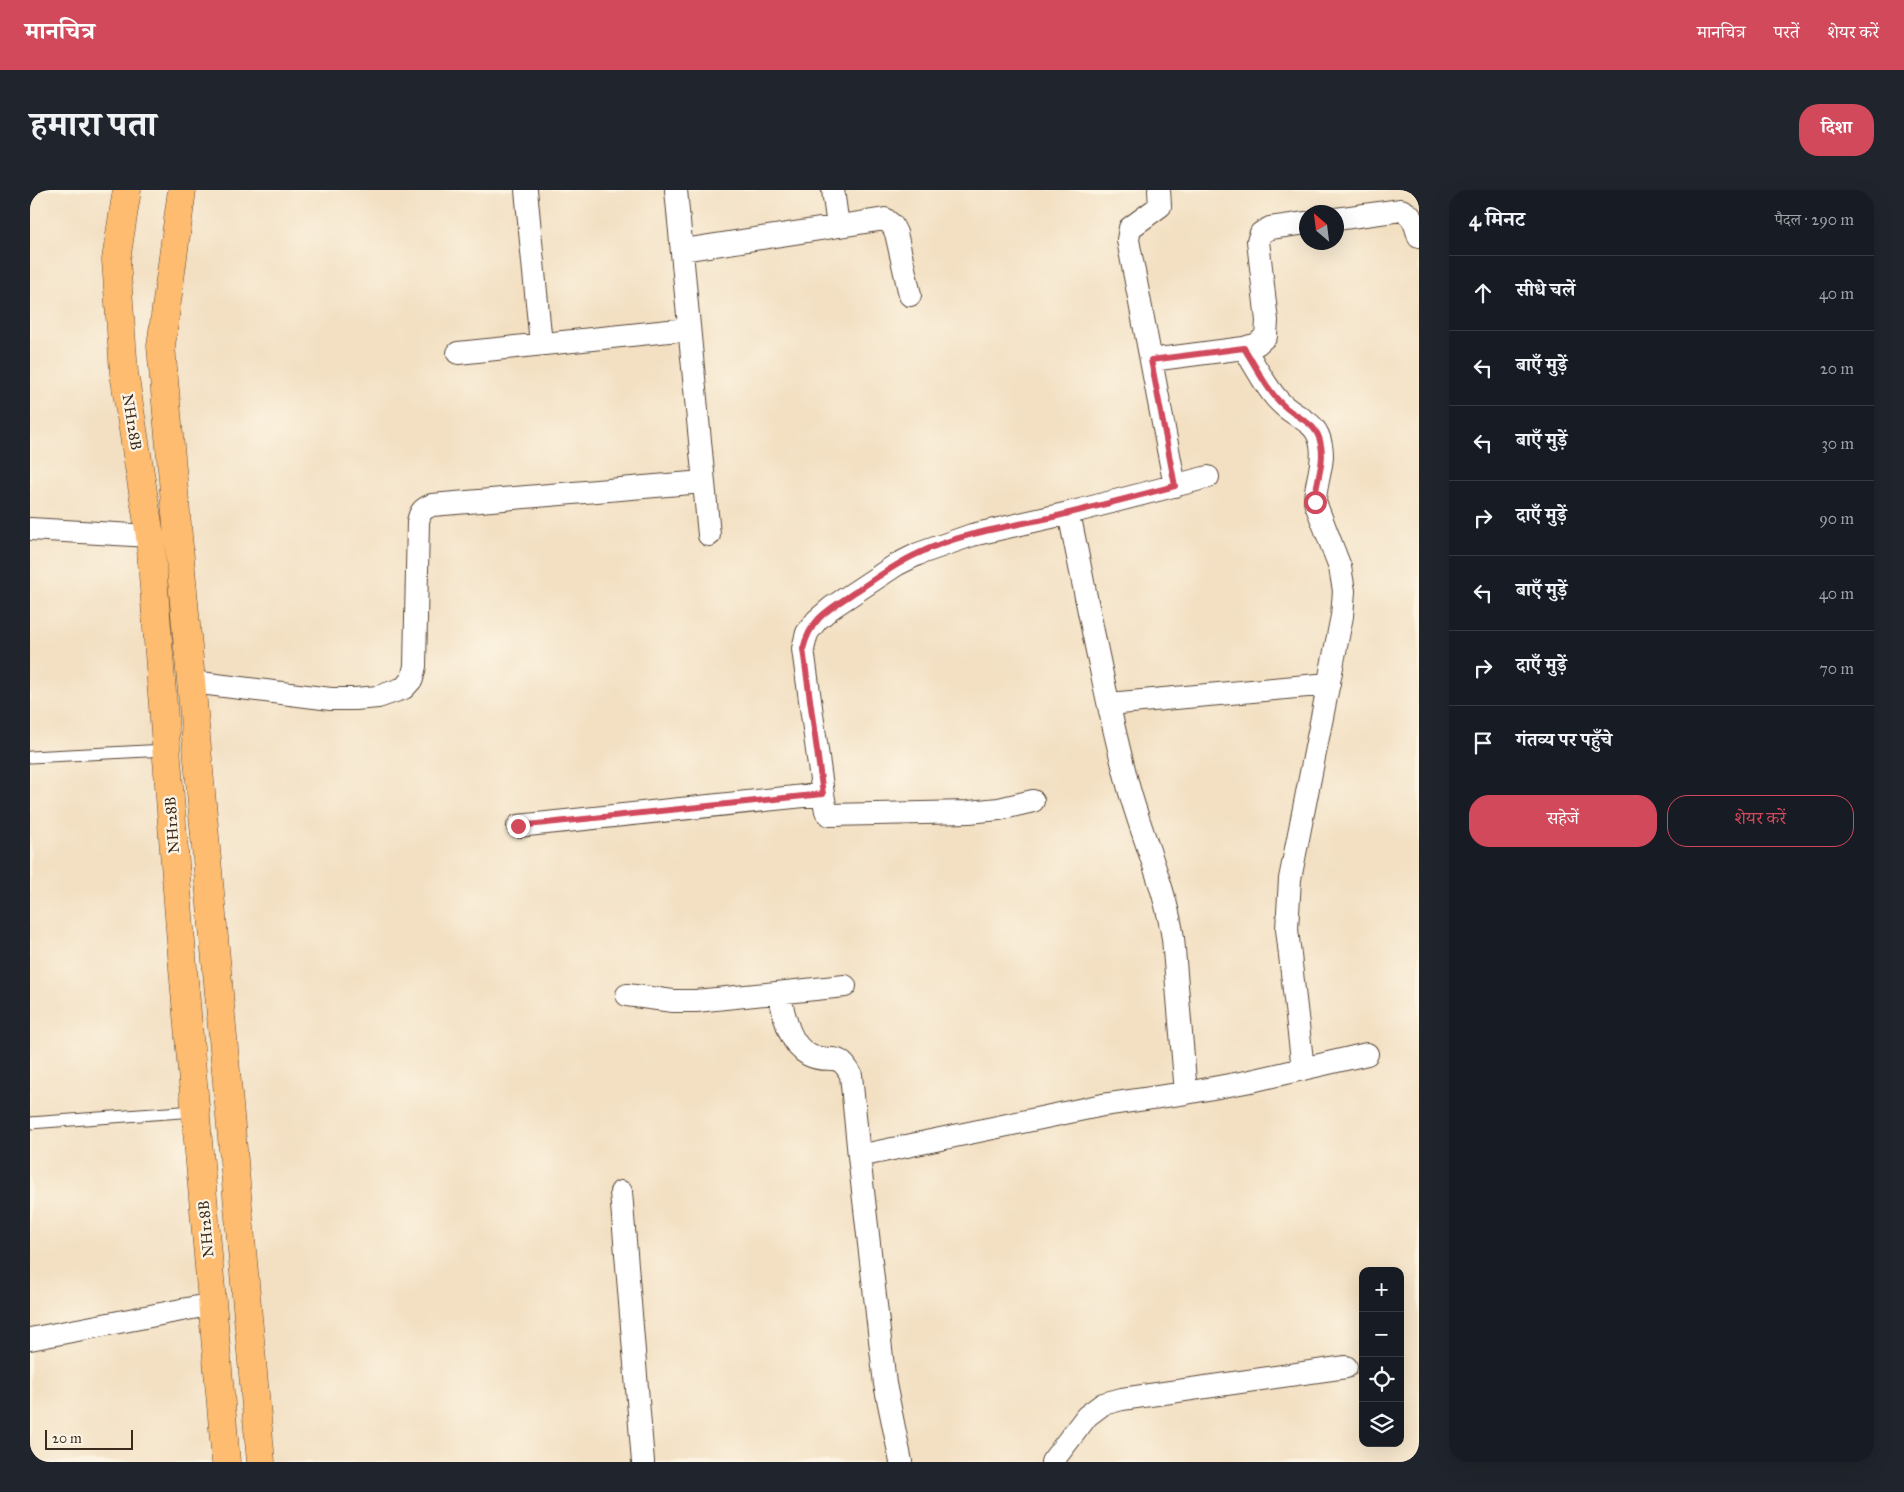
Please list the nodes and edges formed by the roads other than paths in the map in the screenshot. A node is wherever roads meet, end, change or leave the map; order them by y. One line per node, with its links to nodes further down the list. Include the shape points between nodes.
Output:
1 (127, 190): 24 (highway, NH128B, via 116,260 124,373)
2 (182, 190): 25 (highway, via 161,346)
3 (526, 190): 14 (street)
4 (676, 190): 11 (street)
5 (833, 190): 9 (street)
6 (1159, 190): 17 (street, via 1160,206 1130,228 1128,240)
7 (1344, 218): 10 (street, via 1401,210 1414,220)
8 (1299, 224): 15 (street, via 1270,228 1261,233 1258,241 1268,321 1266,336 1257,344)
9 (838, 226): 11 (street); 12 (street, via 886,219 892,225)
10 (1419, 237)
11 (683, 250): 13 (street)
12 (910, 295)
13 (688, 329): 14 (street); 19 (street)
14 (542, 344): 16 (street)
15 (1244, 348): 17 (street); 26 (street, via 1281,404 1309,422 1321,445 1315,502 1340,567 1344,591)
16 (458, 354)
17 (1151, 360): 20 (street)
18 (1208, 477): 20 (street)
19 (703, 482): 23 (street); 25 (street, via 424,508 418,522 415,666 412,679 404,688 378,696 331,699)
20 (1175, 486): 21 (street)
21 (1069, 513): 27 (street); 30 (street, via 972,534 918,554 896,565 816,620 807,633 803,649)
22 (30, 529): 24 (street)
23 (708, 535)
24 (150, 536): 28 (highway, NH128B)
25 (192, 682): 47 (highway)
26 (1329, 684): 27 (street); 37 (street, via 1287,906)
27 (1109, 704): 38 (street, via 1137,816 1170,914)
28 (166, 750): 29 (lane); 39 (highway, NH128B)
29 (30, 757)
30 (823, 794): 31 (street, via 826,811 836,816 969,812); 32 (street)
31 (1033, 801)
32 (518, 826)
33 (844, 986): 34 (street)
34 (779, 993): 35 (street, via 696,1001); 41 (street, via 787,1025 800,1048 809,1055 841,1060 851,1074)
35 (627, 995)
36 (1367, 1054): 37 (street)
37 (1303, 1070): 38 (street)
38 (1186, 1093): 41 (street, via 1093,1106)
39 (196, 1111): 40 (lane); 43 (highway, NH128B)
40 (30, 1123)
41 (859, 1156): 49 (street, via 885,1384)
42 (620, 1192): 48 (street)
43 (213, 1304): 44 (street); 46 (highway, NH128B)
44 (30, 1339)
45 (1346, 1367): 50 (street, via 1103,1404 1087,1416)
46 (226, 1462)
47 (261, 1462)
48 (643, 1462)
49 (901, 1462)
50 (1052, 1462)

